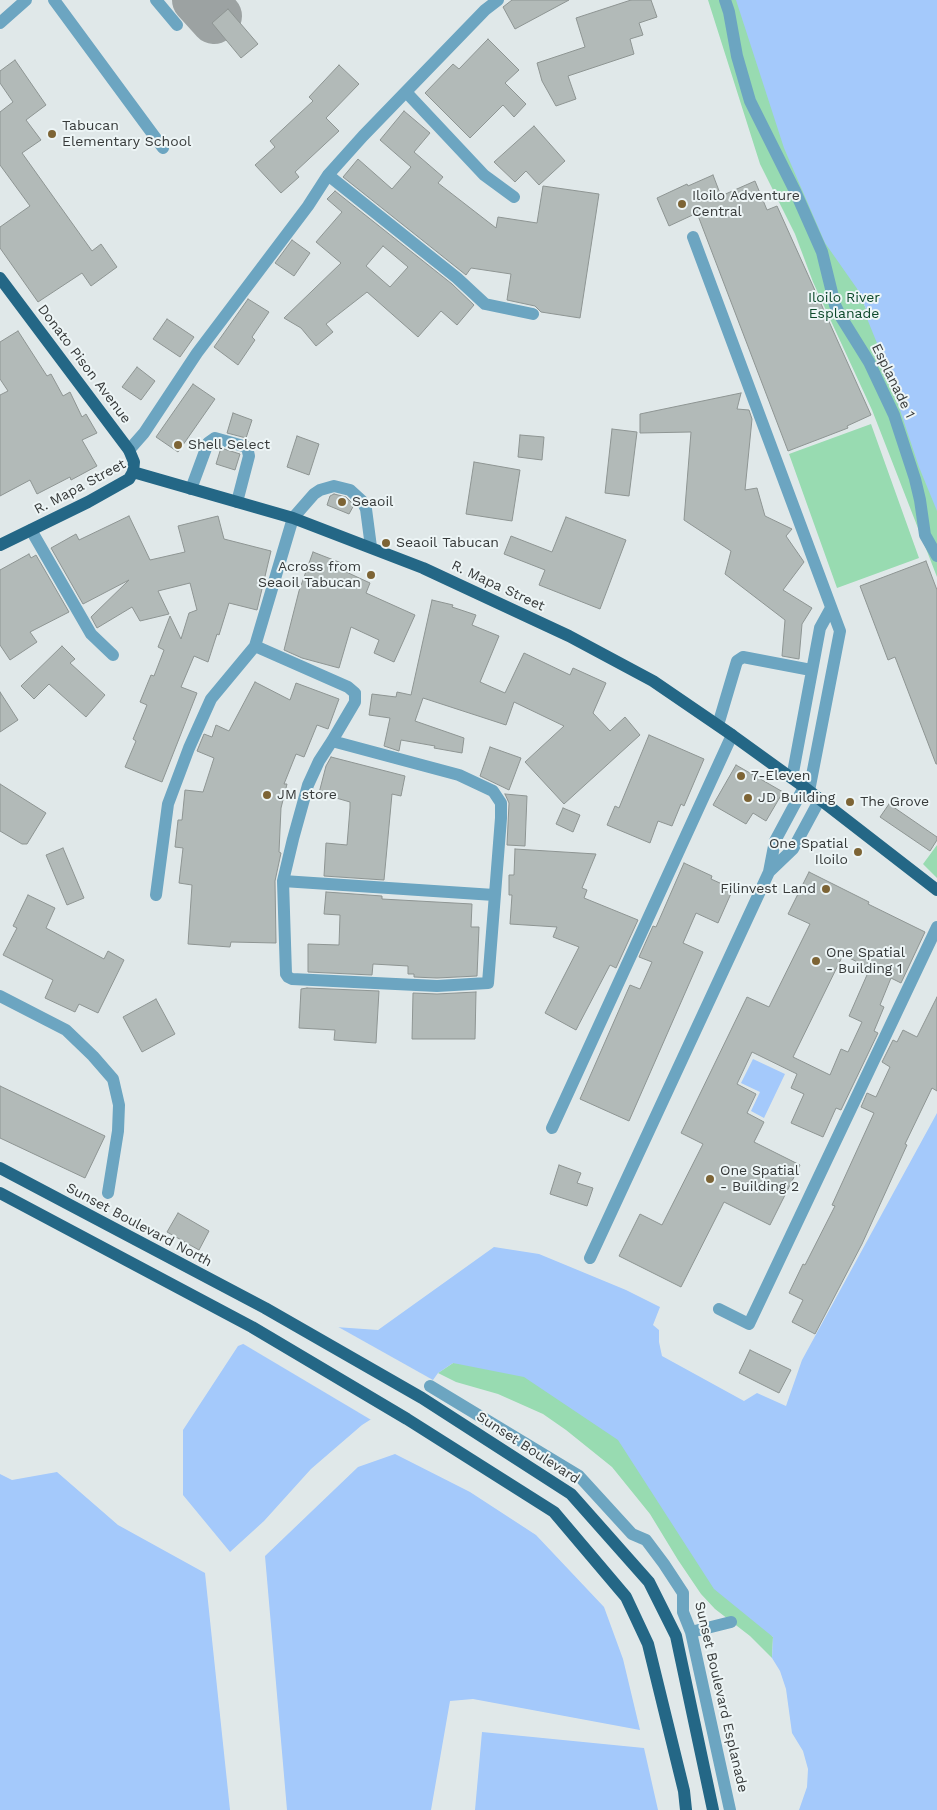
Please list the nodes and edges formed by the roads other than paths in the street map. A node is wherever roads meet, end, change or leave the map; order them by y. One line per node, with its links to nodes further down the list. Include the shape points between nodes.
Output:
1 (26, 0): 6 (street)
2 (54, 0): 9 (street)
3 (156, 0): 7 (street)
4 (498, 0): 8 (street)
5 (725, 0): 23 (street, Esplanade 1, via 750,101 819,244 835,305 869,362 894,415 915,479 925,535)
6 (0, 23)
7 (178, 25)
8 (406, 92): 10 (street); 11 (street, via 484,175)
9 (163, 148)
10 (328, 175): 14 (street, via 485,304); 15 (street, via 196,353 144,433)
11 (514, 197)
12 (693, 237): 24 (street)
13 (0, 278): 15 (main road, Donato Pison Avenue)
14 (533, 314)
15 (129, 450): 16 (main road, Donato Pison Avenue, via 134,462)
16 (133, 472): 17 (main road, R. Mapa Street); 20 (main road, R. Mapa Street, via 129,479)
17 (191, 490): 18 (main road, R. Mapa Street); 18 (street, via 208,443 215,438 247,447 249,456)
18 (237, 502): 19 (main road, R. Mapa Street)
19 (293, 518): 22 (main road, R. Mapa Street); 22 (street, via 320,490 334,486 350,490 366,509); 25 (street)
20 (31, 530): 21 (main road, R. Mapa Street); 26 (street, via 91,634)
21 (0, 545)
22 (371, 547): 28 (main road, R. Mapa Street, via 569,636 653,681)
23 (937, 556)
24 (831, 608): 27 (street, via 820,628); 32 (street, via 840,631)
25 (255, 646): 30 (street, via 348,686 355,693 355,702); 37 (street, via 211,699 189,748 168,804)
26 (113, 655)
27 (811, 670): 28 (street, via 743,657 737,661); 31 (street)
28 (718, 725): 29 (main road, R. Mapa Street)
29 (732, 735): 31 (main road, R. Mapa Street); 41 (street)
30 (332, 741): 35 (street, via 308,785); 38 (street, via 460,775 493,791 501,803)
31 (792, 778): 32 (main road, R. Mapa Street)
32 (807, 789): 33 (main road, R. Mapa Street); 34 (street, via 775,841)
33 (820, 799): 34 (street, via 793,849); 36 (main road, R. Mapa Street)
34 (769, 872): 45 (street)
35 (283, 881): 38 (street); 38 (street, via 286,974 292,979 437,986 488,983)
36 (936, 885)
37 (156, 894)
38 (494, 895)
39 (937, 927): 47 (street, via 749,1324)
40 (0, 996): 44 (street, via 66,1030 113,1079 119,1105 118,1131)
41 (552, 1128)
42 (0, 1168): 46 (main road, Sunset Boulevard North)
43 (0, 1193): 51 (main road, via 252,1327 408,1419 554,1512 626,1597 648,1644)
44 (108, 1193)
45 (590, 1258)
46 (265, 1308): 52 (main road, Sunset Boulevard, via 422,1398 571,1494 649,1582 676,1636)
47 (719, 1309)
48 (430, 1386): 50 (street, Sunset Boulevard Esplanade, via 579,1476 632,1534 646,1540 664,1564 683,1593 683,1612)
49 (731, 1622): 50 (street)
50 (691, 1632): 53 (street, Sunset Boulevard Esplanade)
51 (686, 1810)
52 (713, 1810)
53 (730, 1810)

